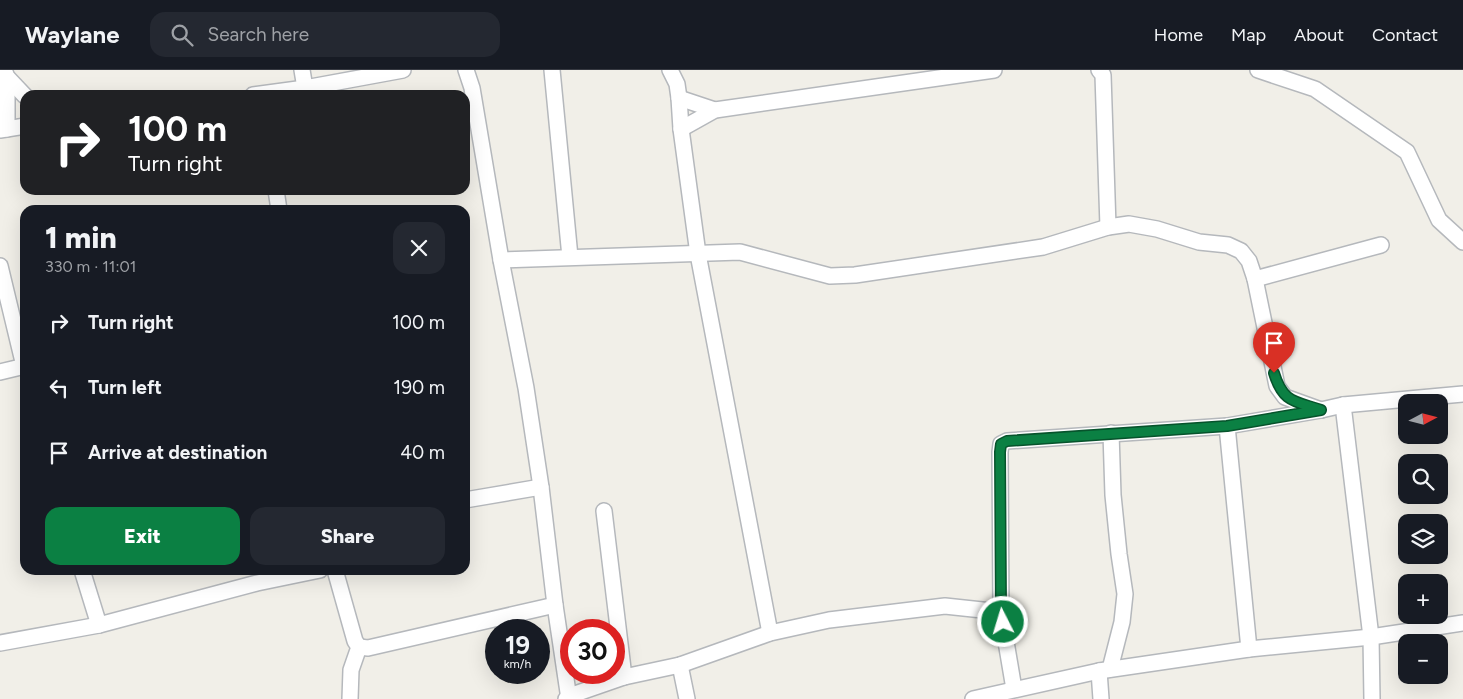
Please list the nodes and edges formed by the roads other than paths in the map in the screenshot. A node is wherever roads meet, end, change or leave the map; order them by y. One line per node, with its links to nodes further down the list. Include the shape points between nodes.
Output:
1 (302, 70): 10 (street)
2 (402, 70): 10 (street)
3 (466, 70): 23 (street, via 472,88)
4 (552, 70): 22 (street)
5 (670, 70): 13 (street)
6 (994, 70): 14 (street)
7 (1099, 70): 18 (street, via 1103,75)
8 (1258, 70): 19 (street, via 1316,89 1406,152 1439,220)
9 (6, 74): 11 (street); 16 (street)
10 (305, 88): 12 (street)
11 (20, 90)
12 (292, 90)
13 (679, 98): 14 (street); 17 (street)
14 (715, 110): 17 (street)
15 (20, 127): 16 (street)
16 (3, 129)
17 (681, 130): 21 (street)
18 (1108, 227): 21 (street, via 1043,247 855,275 830,276 740,252); 25 (street, via 1129,224 1199,242 1228,245 1241,251)
19 (1463, 242)
20 (1380, 245): 25 (street)
21 (698, 254): 22 (street); 45 (street)
22 (570, 257): 23 (street)
23 (501, 260): 34 (street)
24 (0, 266): 26 (street)
25 (1255, 278): 31 (street, via 1278,386 1285,397)
26 (20, 346)
27 (20, 367): 28 (street)
28 (0, 372)
29 (1463, 394): 30 (street)
30 (1343, 405): 31 (street); 46 (street)
31 (1321, 410): 32 (street)
32 (1227, 426): 33 (street); 49 (street)
33 (1111, 433): 41 (street, via 1001,444); 51 (street, via 1113,495 1125,594 1122,622)
34 (541, 487): 35 (street); 40 (street)
35 (470, 499)
36 (604, 511): 42 (street)
37 (84, 575): 44 (street)
38 (296, 575): 44 (street)
39 (336, 575): 48 (street)
40 (555, 605): 48 (street, via 368,648); 55 (street)
41 (1001, 612): 45 (street, via 944,606 830,620); 54 (street)
42 (617, 619)
43 (1463, 623): 46 (street)
44 (99, 625): 47 (street)
45 (770, 633): 50 (street)
46 (1371, 637): 49 (street); 60 (street)
47 (0, 644)
48 (359, 647): 56 (street, via 351,670)
49 (1249, 649): 51 (street)
50 (680, 666): 52 (street); 57 (street)
51 (1104, 670): 54 (street); 59 (street)
52 (625, 677)
53 (605, 684): 55 (street)
54 (1014, 689): 58 (street)
55 (568, 698)
56 (350, 699)
57 (687, 699)
58 (973, 699)
59 (1100, 699)
60 (1372, 699)

